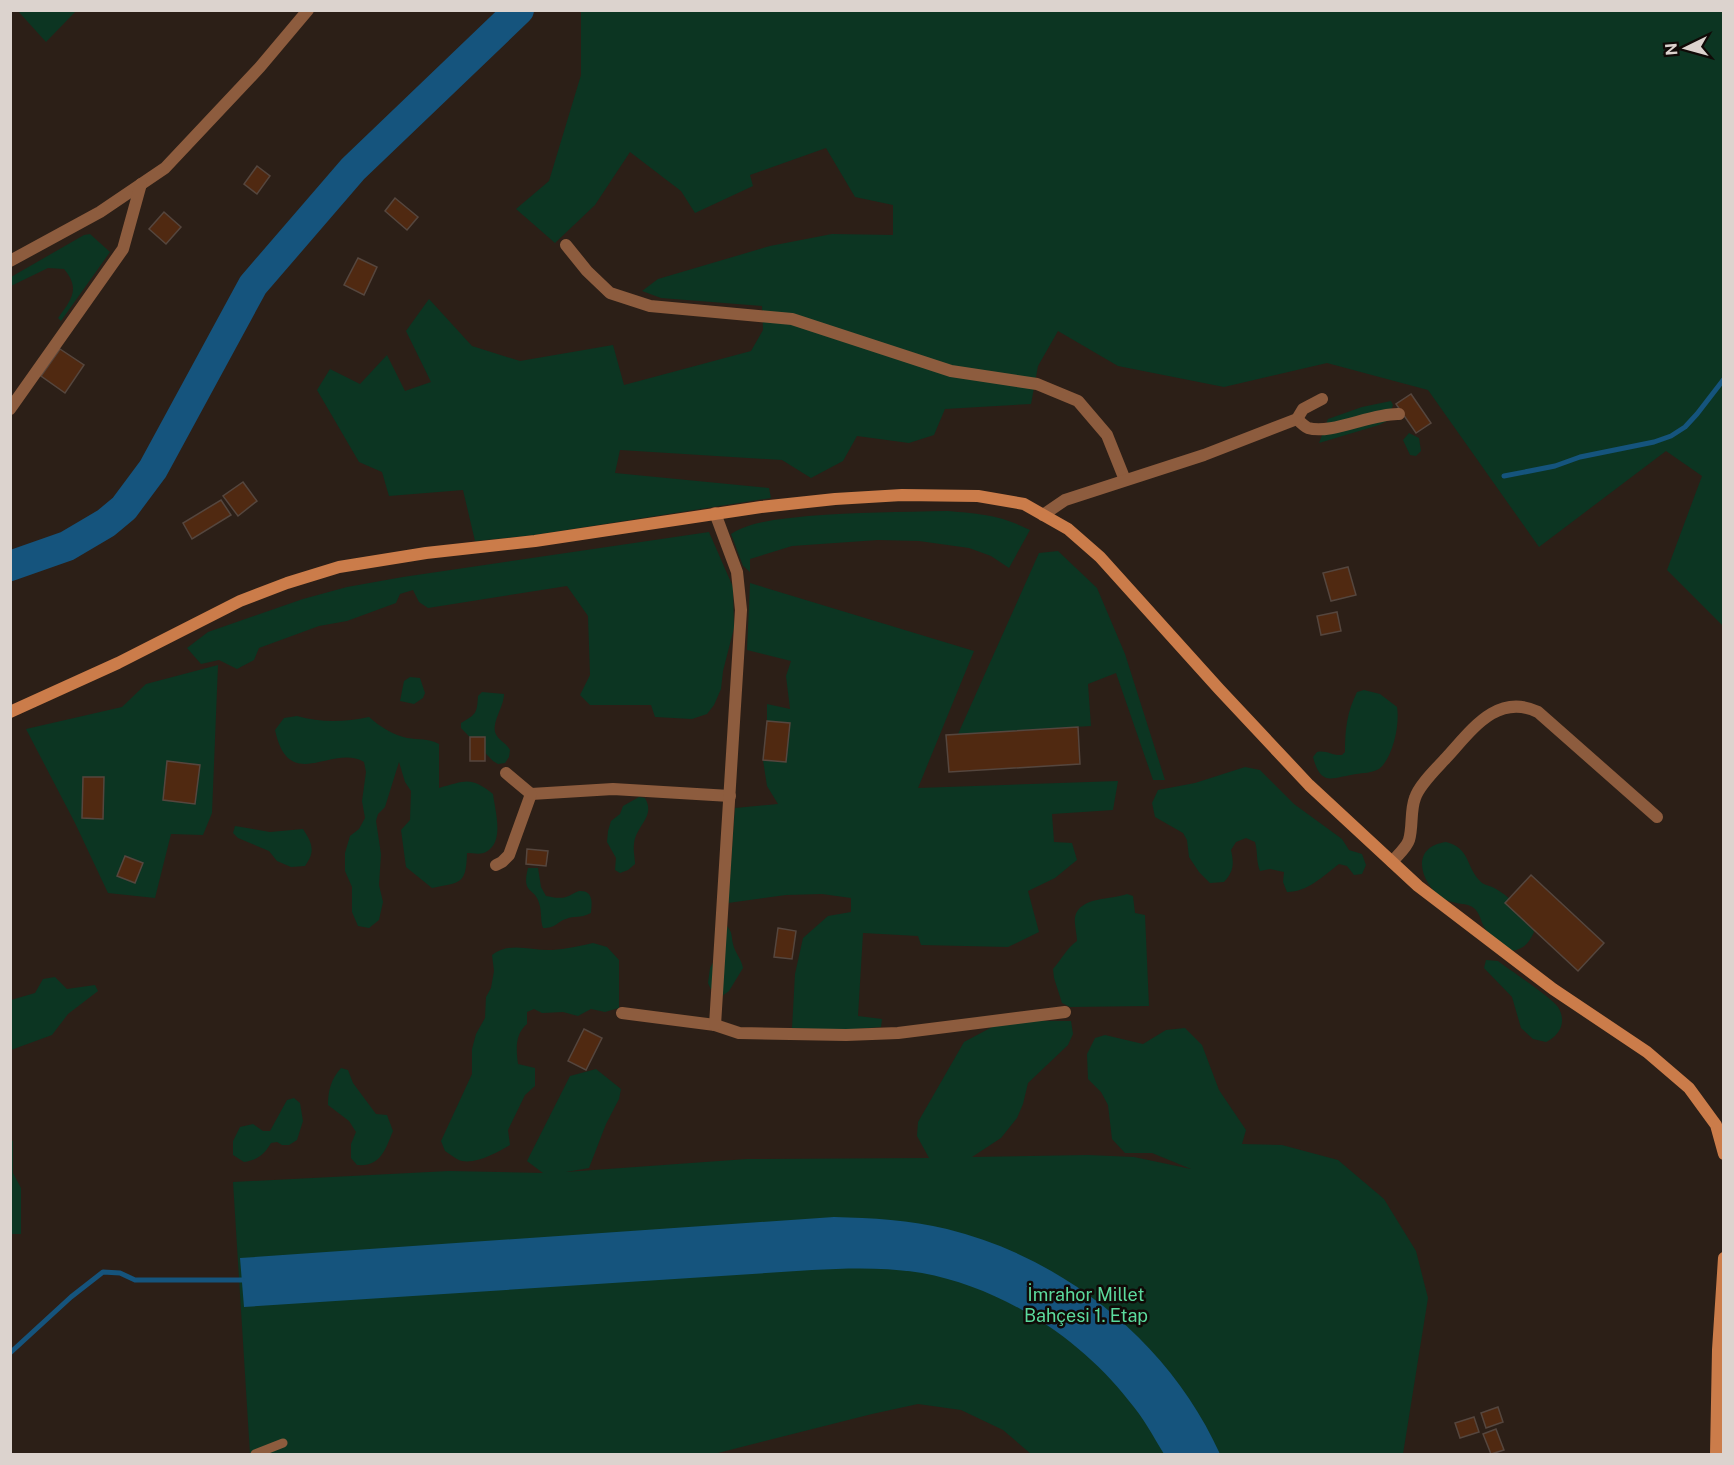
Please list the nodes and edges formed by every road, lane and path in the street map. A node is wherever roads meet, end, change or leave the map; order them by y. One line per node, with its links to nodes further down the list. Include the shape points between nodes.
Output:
1 (308, 10): 2 (street, via 260,68 165,168)
2 (141, 184): 4 (street, via 100,212); 6 (street, via 123,249)
3 (566, 245): 9 (street, via 610,293 650,306 792,319 951,371 1037,384 1078,401 1107,435)
4 (10, 261)
5 (1322, 399): 8 (street, via 1303,409)
6 (10, 409)
7 (1399, 414): 8 (street, via 1387,413 1319,429 1306,428)
8 (1297, 418): 9 (street, via 1204,455)
9 (1125, 480): 11 (street, via 1065,500)
10 (715, 513): 11 (street, via 902,495 978,496 1024,504); 12 (street, via 339,567 240,601); 15 (street, via 736,572 740,600)
11 (1043, 515): 17 (street, via 1068,529 1100,557 1294,769)
12 (10, 712)
13 (506, 773): 14 (street)
14 (531, 794): 15 (street, via 613,789); 18 (street, via 509,855)
15 (730, 796): 21 (street)
16 (1658, 817): 17 (street, via 1538,712 1513,706 1482,720 1434,771 1415,796 1409,841)
17 (1392, 862): 22 (street, via 1553,989 1647,1052 1689,1089 1716,1125)
18 (496, 865)
19 (1065, 1012): 21 (street, via 898,1033 846,1035 739,1033)
20 (622, 1013): 21 (street)
21 (715, 1025)
22 (1724, 1154)
23 (1724, 1258): 26 (street)
24 (283, 1443): 25 (lane)
25 (255, 1455)
26 (1716, 1455)

